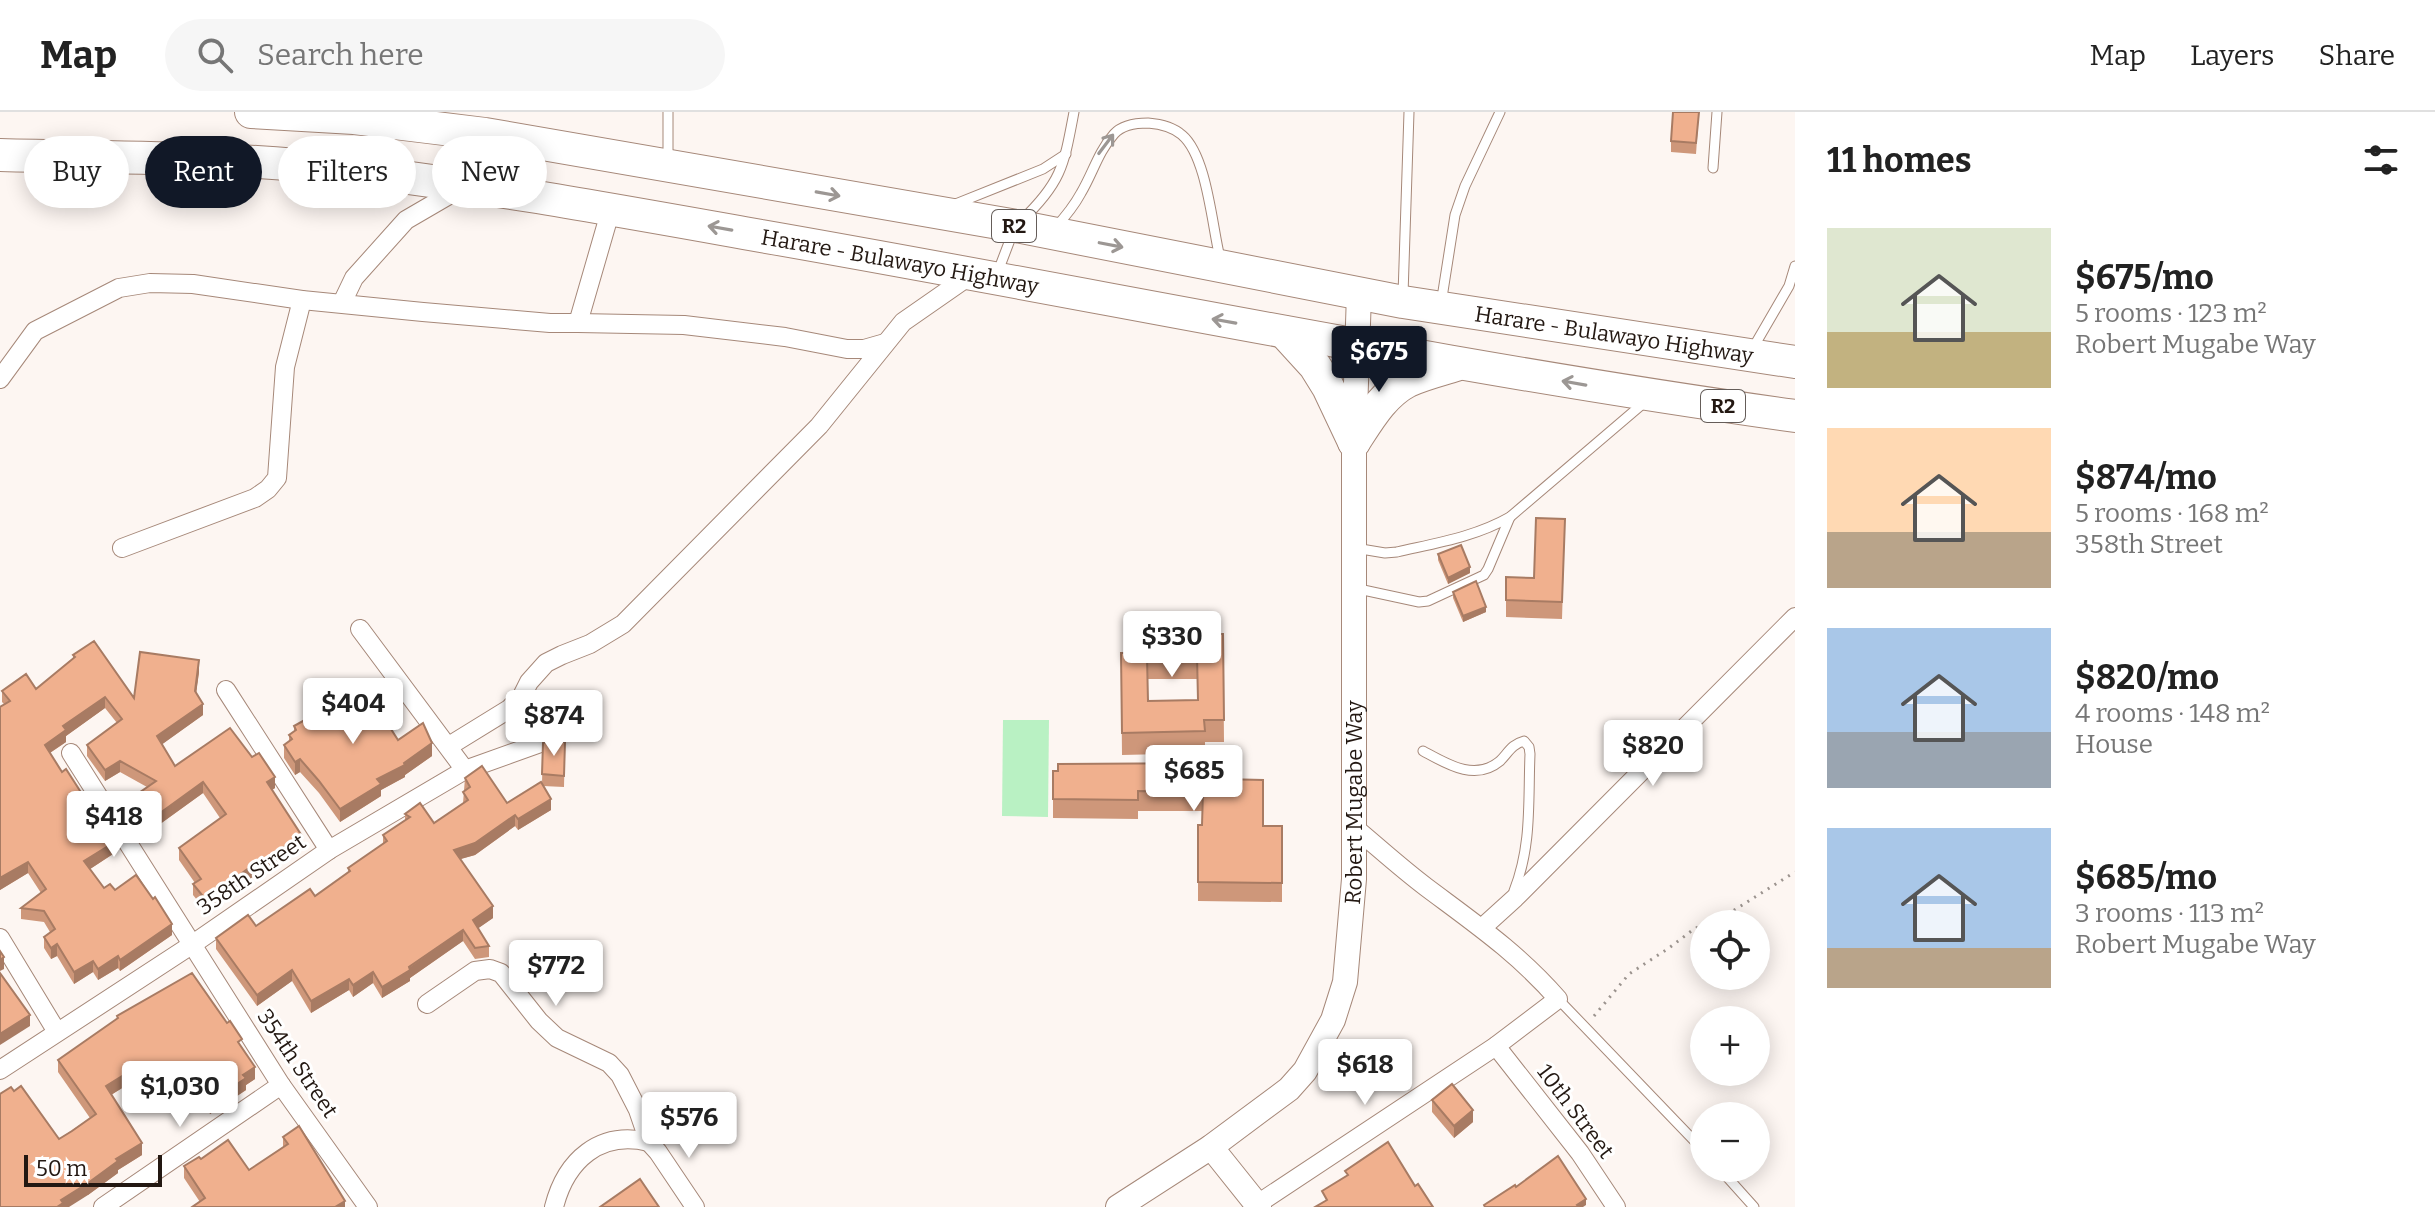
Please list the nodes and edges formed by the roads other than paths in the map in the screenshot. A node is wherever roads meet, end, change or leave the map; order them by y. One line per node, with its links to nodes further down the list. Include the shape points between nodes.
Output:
1 (251, 112): 9 (highway, Harare - Bulawayo Highway / R2, via 444,125)
2 (668, 112): 9 (lane)
3 (1074, 112): 7 (lane)
4 (1409, 112): 23 (lane)
5 (1500, 112): 25 (lane, via 1455,215)
6 (1717, 112): 10 (lane)
7 (1066, 154): 15 (lane, via 1043,169); 16 (lane, via 1053,188)
8 (0, 155): 11 (highway, Harare - Bulawayo Highway / R2, via 269,163)
9 (668, 165): 15 (highway, Harare - Bulawayo Highway / R2, one-way to 15)
10 (1713, 168)
11 (432, 182)
12 (547, 199): 14 (highway, Harare - Bulawayo Highway / R2)
13 (432, 205): 24 (street, via 406,220 354,278)
14 (611, 209): 20 (highway, Harare - Bulawayo Highway / R2, one-way to 14); 26 (street)
15 (932, 212): 16 (highway, Harare - Bulawayo Highway / R2)
16 (1016, 226): 17 (highway, Harare - Bulawayo Highway / R2); 20 (lane)
17 (1051, 234): 18 (highway, Harare - Bulawayo Highway / R2, one-way to 18); 18 (lane, one-way to 18, via 1082,192 1098,154 1116,130 1137,123 1163,124 1183,135 1197,158)
18 (1223, 266): 21 (highway, Harare - Bulawayo Highway / R2)
19 (1795, 266): 30 (lane)
20 (985, 275): 27 (highway, Harare - Bulawayo Highway / R2, one-way to 20); 28 (street, via 903,322)
21 (1359, 294): 23 (highway, Harare - Bulawayo Highway / R2); 29 (street, Robert Mugabe Way)
22 (302, 300): 24 (street); 33 (street, via 193,284 119,288 35,331); 38 (street, via 285,367 277,478 255,498)
23 (1403, 302): 25 (highway, Harare - Bulawayo Highway / R2)
24 (342, 303): 26 (street)
25 (1440, 307): 30 (highway, Harare - Bulawayo Highway / R2)
26 (578, 323): 28 (street, via 684,325 847,349)
27 (1284, 332): 29 (highway, Harare - Bulawayo Highway / R2); 36 (highway, via 1315,366)
28 (885, 343): 45 (street, via 819,426 623,624 546,663 509,709)
29 (1356, 346): 32 (highway, Harare - Bulawayo Highway / R2); 36 (street, Robert Mugabe Way)
30 (1750, 353): 31 (highway, Harare - Bulawayo Highway / R2)
31 (1795, 362)
32 (1463, 363): 34 (highway, Harare - Bulawayo Highway / R2, one-way to 32); 36 (highway, via 1418,377 1391,393)
33 (0, 379)
34 (1651, 396): 35 (highway, Harare - Bulawayo Highway / R2); 37 (lane)
35 (1795, 416)
36 (1354, 442): 39 (street, Robert Mugabe Way)
37 (1510, 517): 39 (lane, via 1468,536 1397,552); 40 (lane, via 1484,575 1436,599 1419,602)
38 (122, 548)
39 (1355, 548): 40 (street, Robert Mugabe Way)
40 (1354, 588): 49 (street, Robert Mugabe Way)
41 (1795, 617): 51 (street)
42 (360, 629): 45 (street)
43 (226, 690): 50 (street)
44 (543, 742): 48 (street, 358th Street)
45 (449, 746): 48 (street)
46 (1423, 751): 51 (lane, via 1447,765 1476,771 1496,764 1518,742 1527,743 1528,844)
47 (71, 753): 54 (street, 354th Street)
48 (465, 770): 50 (street, 358th Street)
49 (1355, 828): 52 (street); 63 (street, Robert Mugabe Way, via 1350,945 1333,1020 1289,1089)
50 (329, 850): 54 (street, 358th Street)
51 (1515, 898): 52 (street)
52 (1483, 927): 55 (street)
53 (0, 938): 57 (street)
54 (193, 944): 57 (street, 358th Street); 60 (street, 354th Street)
55 (1558, 999): 58 (street); 61 (lane)
56 (427, 1004): 62 (street, via 475,971 501,973 557,1038 609,1063 620,1075)
57 (57, 1032): 59 (street, 358th Street)
58 (1496, 1046): 65 (street); 71 (street, 10th Street)
59 (0, 1070)
60 (281, 1085): 66 (street); 67 (street, 354th Street)
61 (1690, 1137)
62 (649, 1142): 68 (street, via 620,1138 589,1150 565,1179); 69 (street)
63 (1211, 1147): 65 (street); 70 (street, Robert Mugabe Way)
64 (1732, 1182): 72 (lane)
65 (1256, 1206)
66 (103, 1207)
67 (368, 1207)
68 (554, 1207)
69 (695, 1207)
70 (1118, 1207)
71 (1616, 1207)
72 (1754, 1207)

